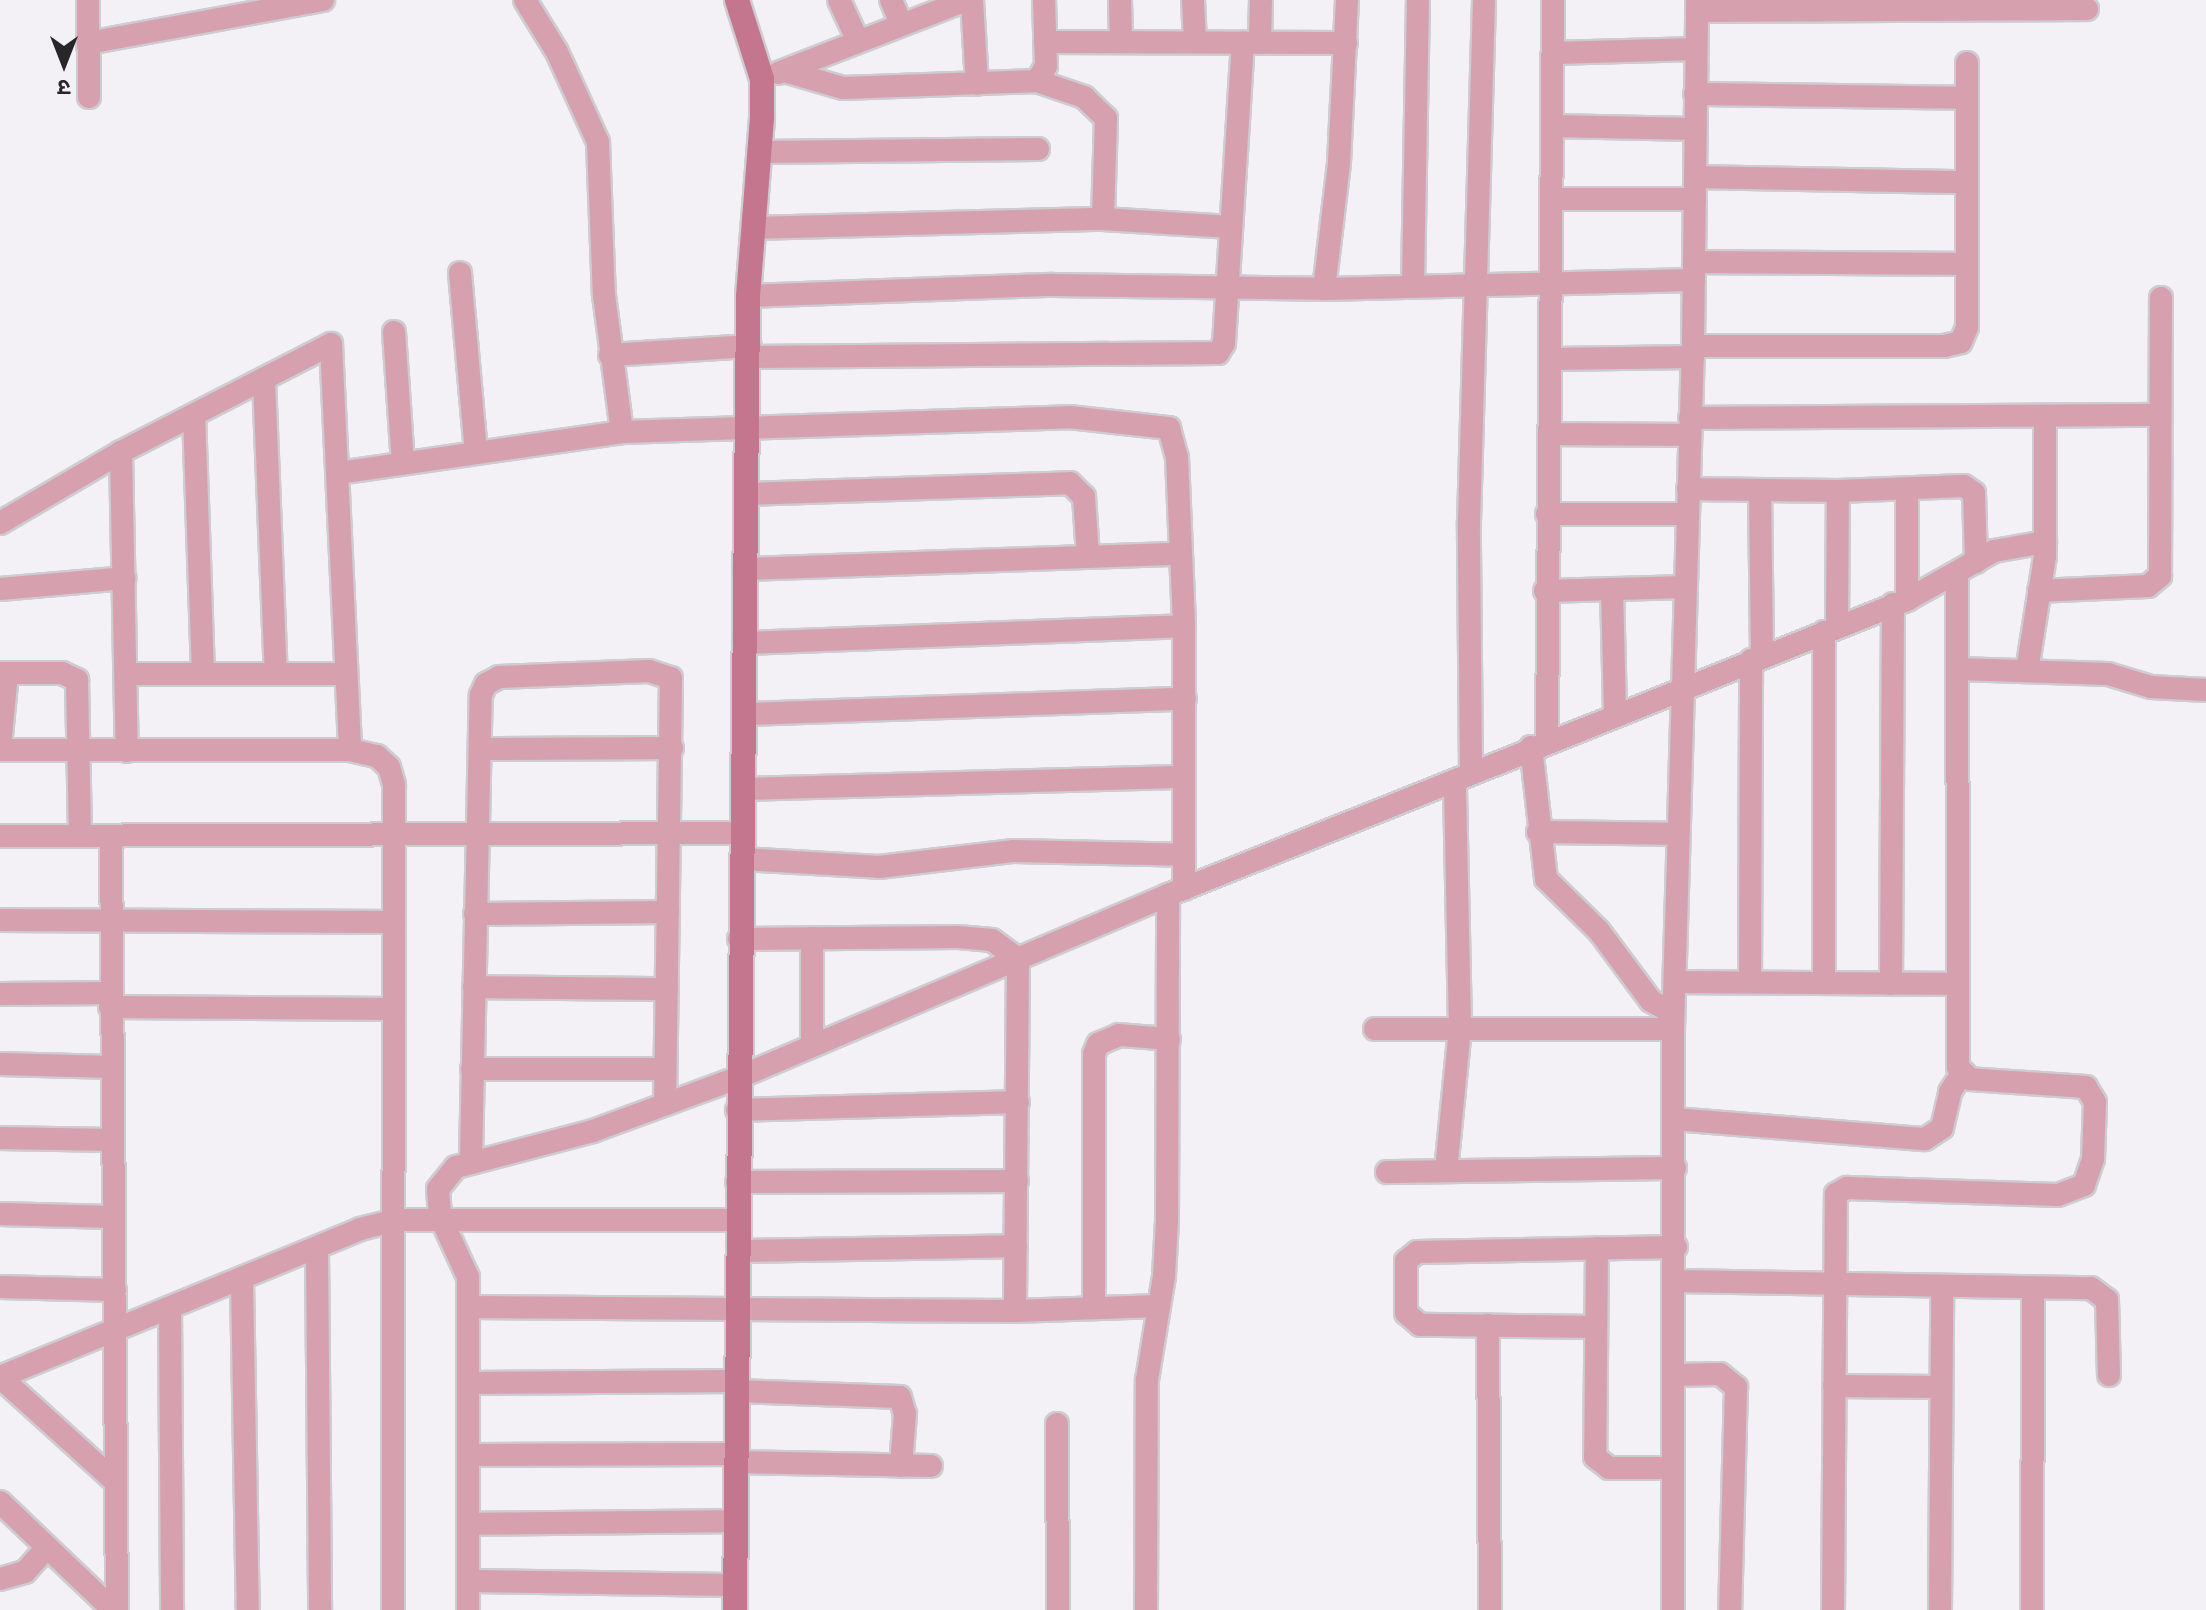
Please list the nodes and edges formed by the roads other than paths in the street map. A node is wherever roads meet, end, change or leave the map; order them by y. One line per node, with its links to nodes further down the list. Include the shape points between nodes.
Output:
1 (88, 0): 23 (street)
2 (323, 0): 23 (street)
3 (525, 0): 58 (street, via 557,52 598,142)
4 (737, 0): 29 (street)
5 (839, 0): 19 (street)
6 (891, 0): 18 (street)
7 (969, 0): 18 (street); 31 (street)
8 (1044, 0): 21 (street)
9 (1120, 0): 20 (street)
10 (1193, 0): 22 (street)
11 (1261, 0): 24 (street)
12 (1347, 0): 25 (street)
13 (1418, 0): 50 (street)
14 (1484, 0): 49 (street)
15 (1553, 0): 27 (street)
16 (1697, 6): 17 (street); 26 (street)
17 (2087, 9)
18 (901, 24): 19 (street)
19 (858, 41): 29 (street)
20 (1121, 41): 21 (street); 22 (street)
21 (1045, 42): 30 (street, via 1046,66)
22 (1195, 42): 24 (street)
23 (88, 43): 33 (street)
24 (1251, 43): 25 (street); 43 (street)
25 (1346, 43): 52 (street)
26 (1696, 49): 27 (street); 32 (street)
27 (1553, 53): 35 (street)
28 (1967, 63): 34 (street)
29 (773, 75): 31 (street, via 843,88); 38 (street)
30 (1037, 81): 31 (street); 42 (street, via 1084,97 1106,118)
31 (977, 84)
32 (1695, 94): 34 (street); 36 (street)
33 (89, 97)
34 (1967, 98): 39 (street)
35 (1552, 126): 36 (street); 41 (street)
36 (1695, 129): 40 (street)
37 (1038, 149): 38 (street)
38 (760, 152): 44 (street)
39 (1966, 182): 40 (street); 45 (street)
40 (1695, 188): 41 (street); 46 (street)
41 (1552, 199): 48 (street)
42 (1103, 219): 43 (street); 44 (street)
43 (1231, 227): 51 (street)
44 (753, 228): 53 (street)
45 (1965, 264): 46 (street); 56 (street, via 1966,335 1954,345)
46 (1694, 271): 48 (street); 56 (street)
47 (460, 273): 68 (street)
48 (1553, 281): 49 (street); 59 (street)
49 (1477, 282): 50 (street); 117 (street)
50 (1413, 284): 52 (street)
51 (1227, 287): 52 (street); 53 (street, via 1053,285); 57 (street, via 1224,343 1218,353 1207,356)
52 (1324, 289)
53 (748, 296): 57 (street)
54 (2161, 298): 62 (street)
55 (394, 332): 70 (street)
56 (1693, 351): 59 (street); 65 (street)
57 (750, 352): 58 (street); 64 (street)
58 (610, 355): 66 (street)
59 (1553, 359): 67 (street)
60 (264, 380): 61 (street); 71 (street, via 331,344); 102 (street)
61 (194, 415): 69 (street); 101 (street)
62 (2159, 415): 63 (street); 91 (street, via 2156,582)
63 (2045, 417): 65 (street); 80 (street)
64 (748, 425): 66 (street); 76 (street); 81 (street, via 1069,417 1153,422 1169,428 1176,441)
65 (1690, 426): 67 (street); 72 (street)
66 (622, 432): 68 (street)
67 (1551, 434): 77 (street)
68 (476, 451): 70 (street)
69 (121, 452): 79 (street); 86 (street)
70 (403, 463): 71 (street)
71 (338, 473): 103 (street)
72 (1688, 489): 73 (street); 78 (street)
73 (1760, 490): 75 (street); 96 (street)
74 (1907, 490): 75 (street); 83 (street, via 1971,488); 92 (street)
75 (1838, 491): 94 (street)
76 (746, 494): 82 (street, via 1070,483 1084,497); 84 (street)
77 (1547, 514): 78 (street); 90 (street)
78 (1688, 514): 87 (street)
79 (0, 523)
80 (2045, 542): 83 (street, via 1994,551); 91 (street)
81 (1181, 554): 82 (street); 93 (street)
82 (1088, 555): 84 (street)
83 (1976, 562): 85 (street)
84 (744, 569): 95 (street)
85 (1957, 575): 92 (street); 97 (street)
86 (125, 578): 88 (street); 100 (street)
87 (1686, 587): 89 (street); 104 (street)
88 (0, 589)
89 (1612, 589): 90 (street); 108 (street)
90 (1545, 591): 109 (street)
91 (2039, 591): 98 (street)
92 (1900, 602): 94 (street); 142 (street)
93 (1184, 626): 95 (street); 106 (street)
94 (1830, 629): 96 (street); 141 (street)
95 (744, 643): 107 (street)
96 (1756, 658): 104 (street); 140 (street)
97 (1959, 669): 98 (street); 143 (street)
98 (2027, 671): 105 (street, via 2108,674 2151,687)
99 (4, 673): 110 (street); 114 (street, via 72,674 79,688)
100 (128, 674): 101 (street); 115 (street)
101 (203, 674): 102 (street)
102 (276, 674): 103 (street)
103 (346, 674): 113 (street)
104 (1682, 687): 108 (street); 123 (street)
105 (2206, 690)
106 (1185, 699): 107 (street); 116 (street)
107 (745, 714): 118 (street)
108 (1615, 714): 109 (street)
109 (1539, 744): 117 (street); 119 (street)
110 (0, 748): 114 (street)
111 (672, 748): 112 (street); 112 (street, via 671,678 649,671 499,677 486,684 481,695); 122 (street)
112 (482, 749): 120 (street)
113 (350, 750): 115 (street); 127 (street, via 377,756 389,767)
114 (79, 751): 115 (street); 125 (street)
115 (127, 751)
116 (1184, 777): 118 (street); 128 (street)
117 (1463, 777): 130 (street); 150 (street)
118 (745, 789): 121 (street)
119 (1538, 832): 123 (street); 149 (street, via 1546,879 1599,931 1651,1001)
120 (479, 833): 122 (street); 127 (street); 132 (street)
121 (743, 833): 122 (street); 129 (street)
122 (669, 834): 131 (street)
123 (1676, 834): 139 (street)
124 (0, 836): 125 (street)
125 (80, 836): 126 (street)
126 (111, 836): 127 (street); 133 (street)
127 (393, 836): 135 (street)
128 (1184, 855): 129 (street, via 1014,851 879,867); 130 (street)
129 (742, 859): 137 (street)
130 (1176, 892): 138 (street); 152 (street)
131 (668, 912): 132 (street); 145 (street)
132 (475, 914): 144 (street)
133 (111, 919): 134 (street); 135 (street); 147 (street)
134 (0, 920)
135 (394, 922): 148 (street)
136 (812, 938): 137 (street); 138 (street, via 992,940); 153 (street)
137 (739, 939): 159 (street)
138 (1018, 959): 153 (street); 160 (street)
139 (1675, 982): 140 (street); 149 (street)
140 (1750, 982): 141 (street)
141 (1824, 982): 142 (street)
142 (1891, 984): 143 (street)
143 (1957, 984): 158 (street)
144 (474, 987): 145 (street); 156 (street)
145 (667, 989): 157 (street)
146 (0, 994): 147 (street)
147 (111, 1000): 148 (street); 155 (street)
148 (394, 1009): 175 (street)
149 (1673, 1021): 150 (street); 163 (street)
150 (1460, 1027): 151 (street); 168 (street)
151 (1375, 1029)
152 (1169, 1039): 189 (street, via 1167,1221); 191 (street, via 1119,1035 1098,1044 1094,1054)
153 (812, 1046): 159 (street)
154 (0, 1064): 155 (street)
155 (112, 1067): 165 (street)
156 (472, 1069): 157 (street); 166 (street)
157 (665, 1069): 161 (street)
158 (1961, 1075): 163 (street, via 1950,1092 1942,1128 1937,1136 1925,1139); 184 (street, via 2074,1083 2093,1092 2093,1159 2084,1185 2058,1195 1847,1188 1836,1194 1832,1208)
159 (737, 1078): 161 (street); 162 (street)
160 (1018, 1102): 162 (street); 170 (street)
161 (665, 1103): 166 (street, via 542,1146)
162 (737, 1110): 171 (street)
163 (1674, 1119): 167 (street)
164 (0, 1138): 165 (street)
165 (112, 1140): 174 (street)
166 (471, 1159): 173 (street, via 445,1176 438,1189)
167 (1675, 1168): 168 (street); 178 (street)
168 (1446, 1171): 169 (street)
169 (1387, 1172)
170 (1017, 1181): 171 (street); 177 (street)
171 (737, 1182): 176 (street)
172 (0, 1214): 174 (street)
173 (440, 1216): 175 (street); 176 (street); 190 (street, via 466,1263)
174 (112, 1217): 188 (street)
175 (396, 1220): 180 (street, via 360,1229); 223 (street)
176 (737, 1220): 181 (street)
177 (1016, 1246): 181 (street); 194 (street)
178 (1676, 1247): 179 (street); 183 (street)
179 (1597, 1248): 195 (street, via 1410,1255 1404,1270 1410,1321); 196 (street)
180 (317, 1251): 182 (street); 222 (street)
181 (738, 1251): 193 (street)
182 (242, 1281): 192 (street); 221 (street)
183 (1676, 1281): 184 (street); 198 (street)
184 (1834, 1284): 185 (street); 203 (street)
185 (1942, 1286): 187 (street); 204 (street)
186 (0, 1287): 188 (street)
187 (2033, 1288): 199 (street, via 2101,1292 2108,1309); 233 (street)
188 (115, 1290): 197 (street)
189 (1159, 1306): 191 (street); 227 (street, via 1147,1380)
190 (468, 1307): 193 (street); 201 (street)
191 (1094, 1308): 194 (street)
192 (170, 1310): 197 (street); 220 (street)
193 (740, 1311): 194 (street); 202 (street)
194 (1015, 1311)
195 (1488, 1325): 196 (street); 228 (street)
196 (1596, 1327): 210 (street, via 1594,1446 1599,1465)
197 (115, 1331): 200 (street); 211 (street)
198 (1674, 1375): 210 (street); 230 (street, via 1720,1374 1736,1387)
199 (2109, 1375)
200 (0, 1377): 211 (street)
201 (468, 1383): 202 (street); 206 (street)
202 (737, 1386): 207 (street); 208 (street, via 900,1397 905,1414)
203 (1834, 1386): 204 (street); 231 (street)
204 (1941, 1387): 232 (street)
205 (1057, 1424): 226 (street)
206 (468, 1455): 207 (street); 214 (street)
207 (735, 1458): 208 (street); 213 (street)
208 (901, 1466): 209 (street)
209 (931, 1466)
210 (1673, 1468): 229 (street)
211 (116, 1482): 219 (street)
212 (0, 1502): 215 (street)
213 (734, 1521): 214 (street); 218 (street)
214 (468, 1524): 217 (street)
215 (46, 1549): 216 (street, via 25,1572); 219 (street)
216 (0, 1579)
217 (468, 1581): 218 (street); 224 (street)
218 (734, 1585): 225 (street)
219 (115, 1610)
220 (172, 1610)
221 (248, 1610)
222 (320, 1610)
223 (393, 1610)
224 (468, 1610)
225 (735, 1610)
226 (1058, 1610)
227 (1146, 1610)
228 (1490, 1610)
229 (1673, 1610)
230 (1730, 1610)
231 (1833, 1610)
232 (1940, 1610)
233 (2032, 1610)

